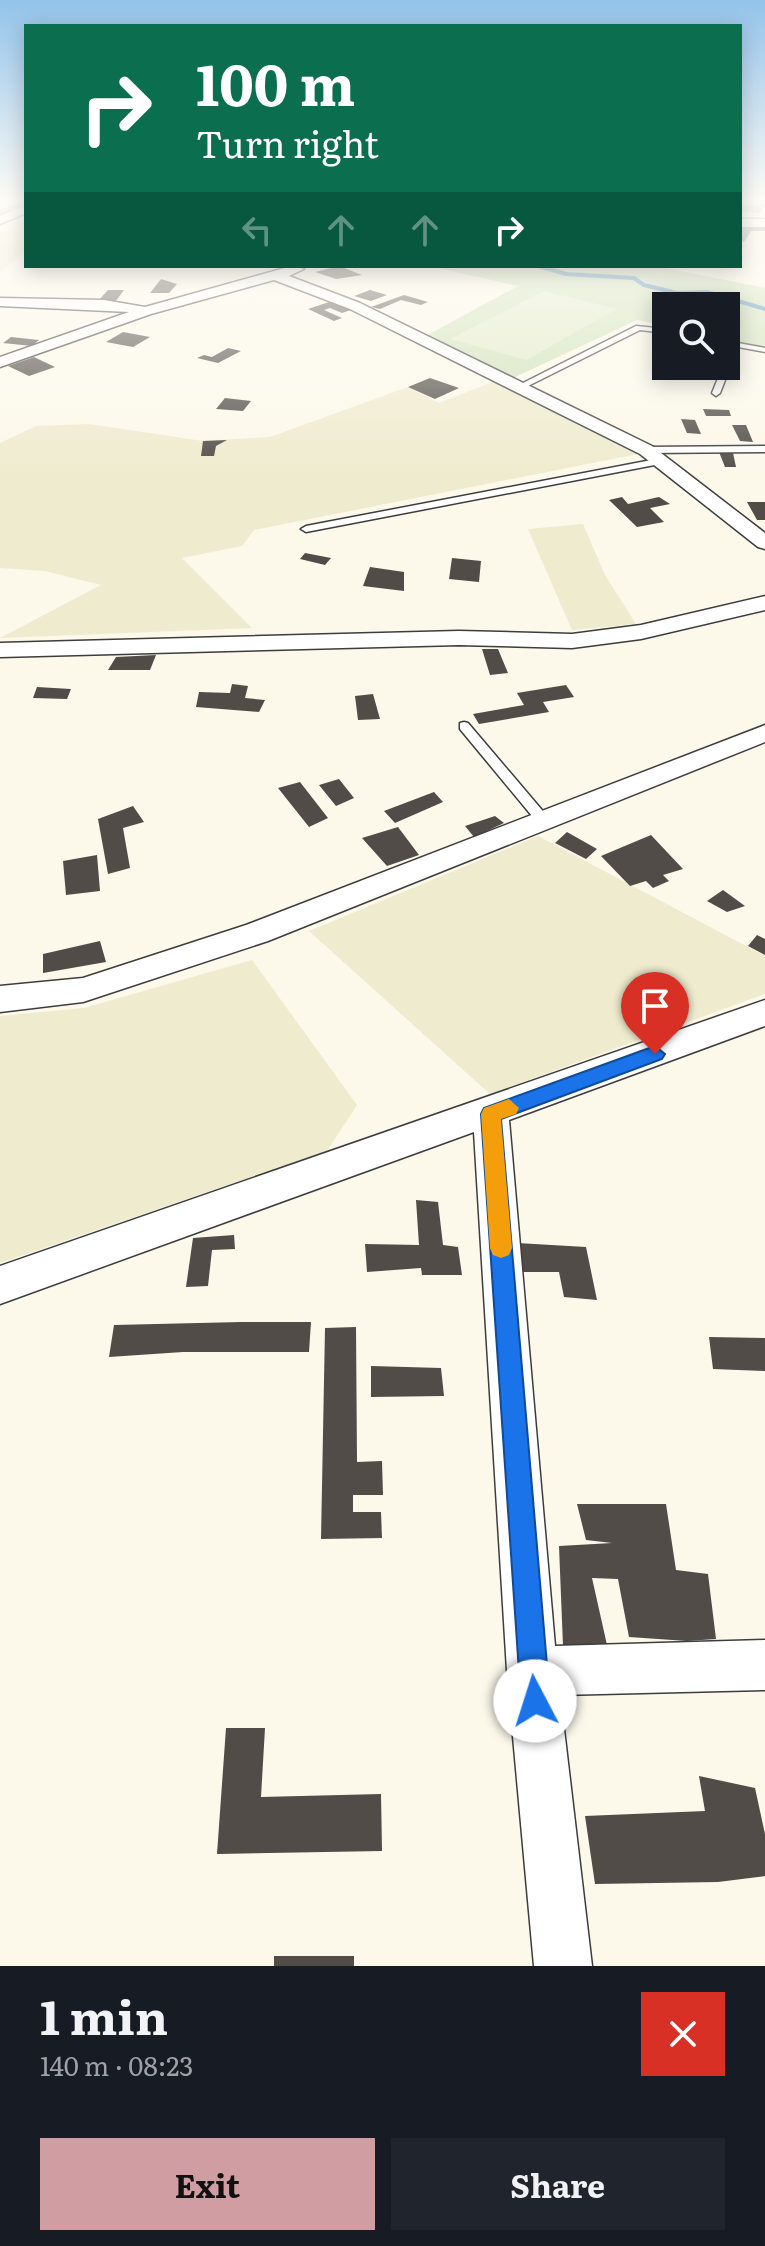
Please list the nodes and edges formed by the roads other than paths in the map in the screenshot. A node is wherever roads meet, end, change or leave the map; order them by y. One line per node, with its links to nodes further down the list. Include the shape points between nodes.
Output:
1 (201, 296): 4 (street)
2 (329, 296): 10 (street)
3 (0, 302): 4 (street, via 104,304)
4 (146, 311): 8 (street)
5 (652, 329): 10 (lane, via 639,328)
6 (740, 346): 7 (lane)
7 (765, 350)
8 (0, 362)
9 (720, 380): 11 (lane)
10 (521, 386): 13 (street)
11 (716, 393)
12 (765, 449): 13 (lane)
13 (646, 450): 14 (street)
14 (662, 461): 15 (lane); 16 (street)
15 (306, 529)
16 (765, 543)
17 (765, 603): 18 (street, via 641,632 572,641 459,638)
18 (0, 650)
19 (464, 726): 21 (lane)
20 (765, 733): 21 (street)
21 (542, 819): 22 (street, via 242,938 83,990)
22 (0, 999)
23 (765, 1013): 24 (street)
24 (491, 1114): 25 (street); 27 (street)
25 (0, 1285)
26 (765, 1665): 27 (street)
27 (532, 1671): 28 (street)
28 (563, 1966)

